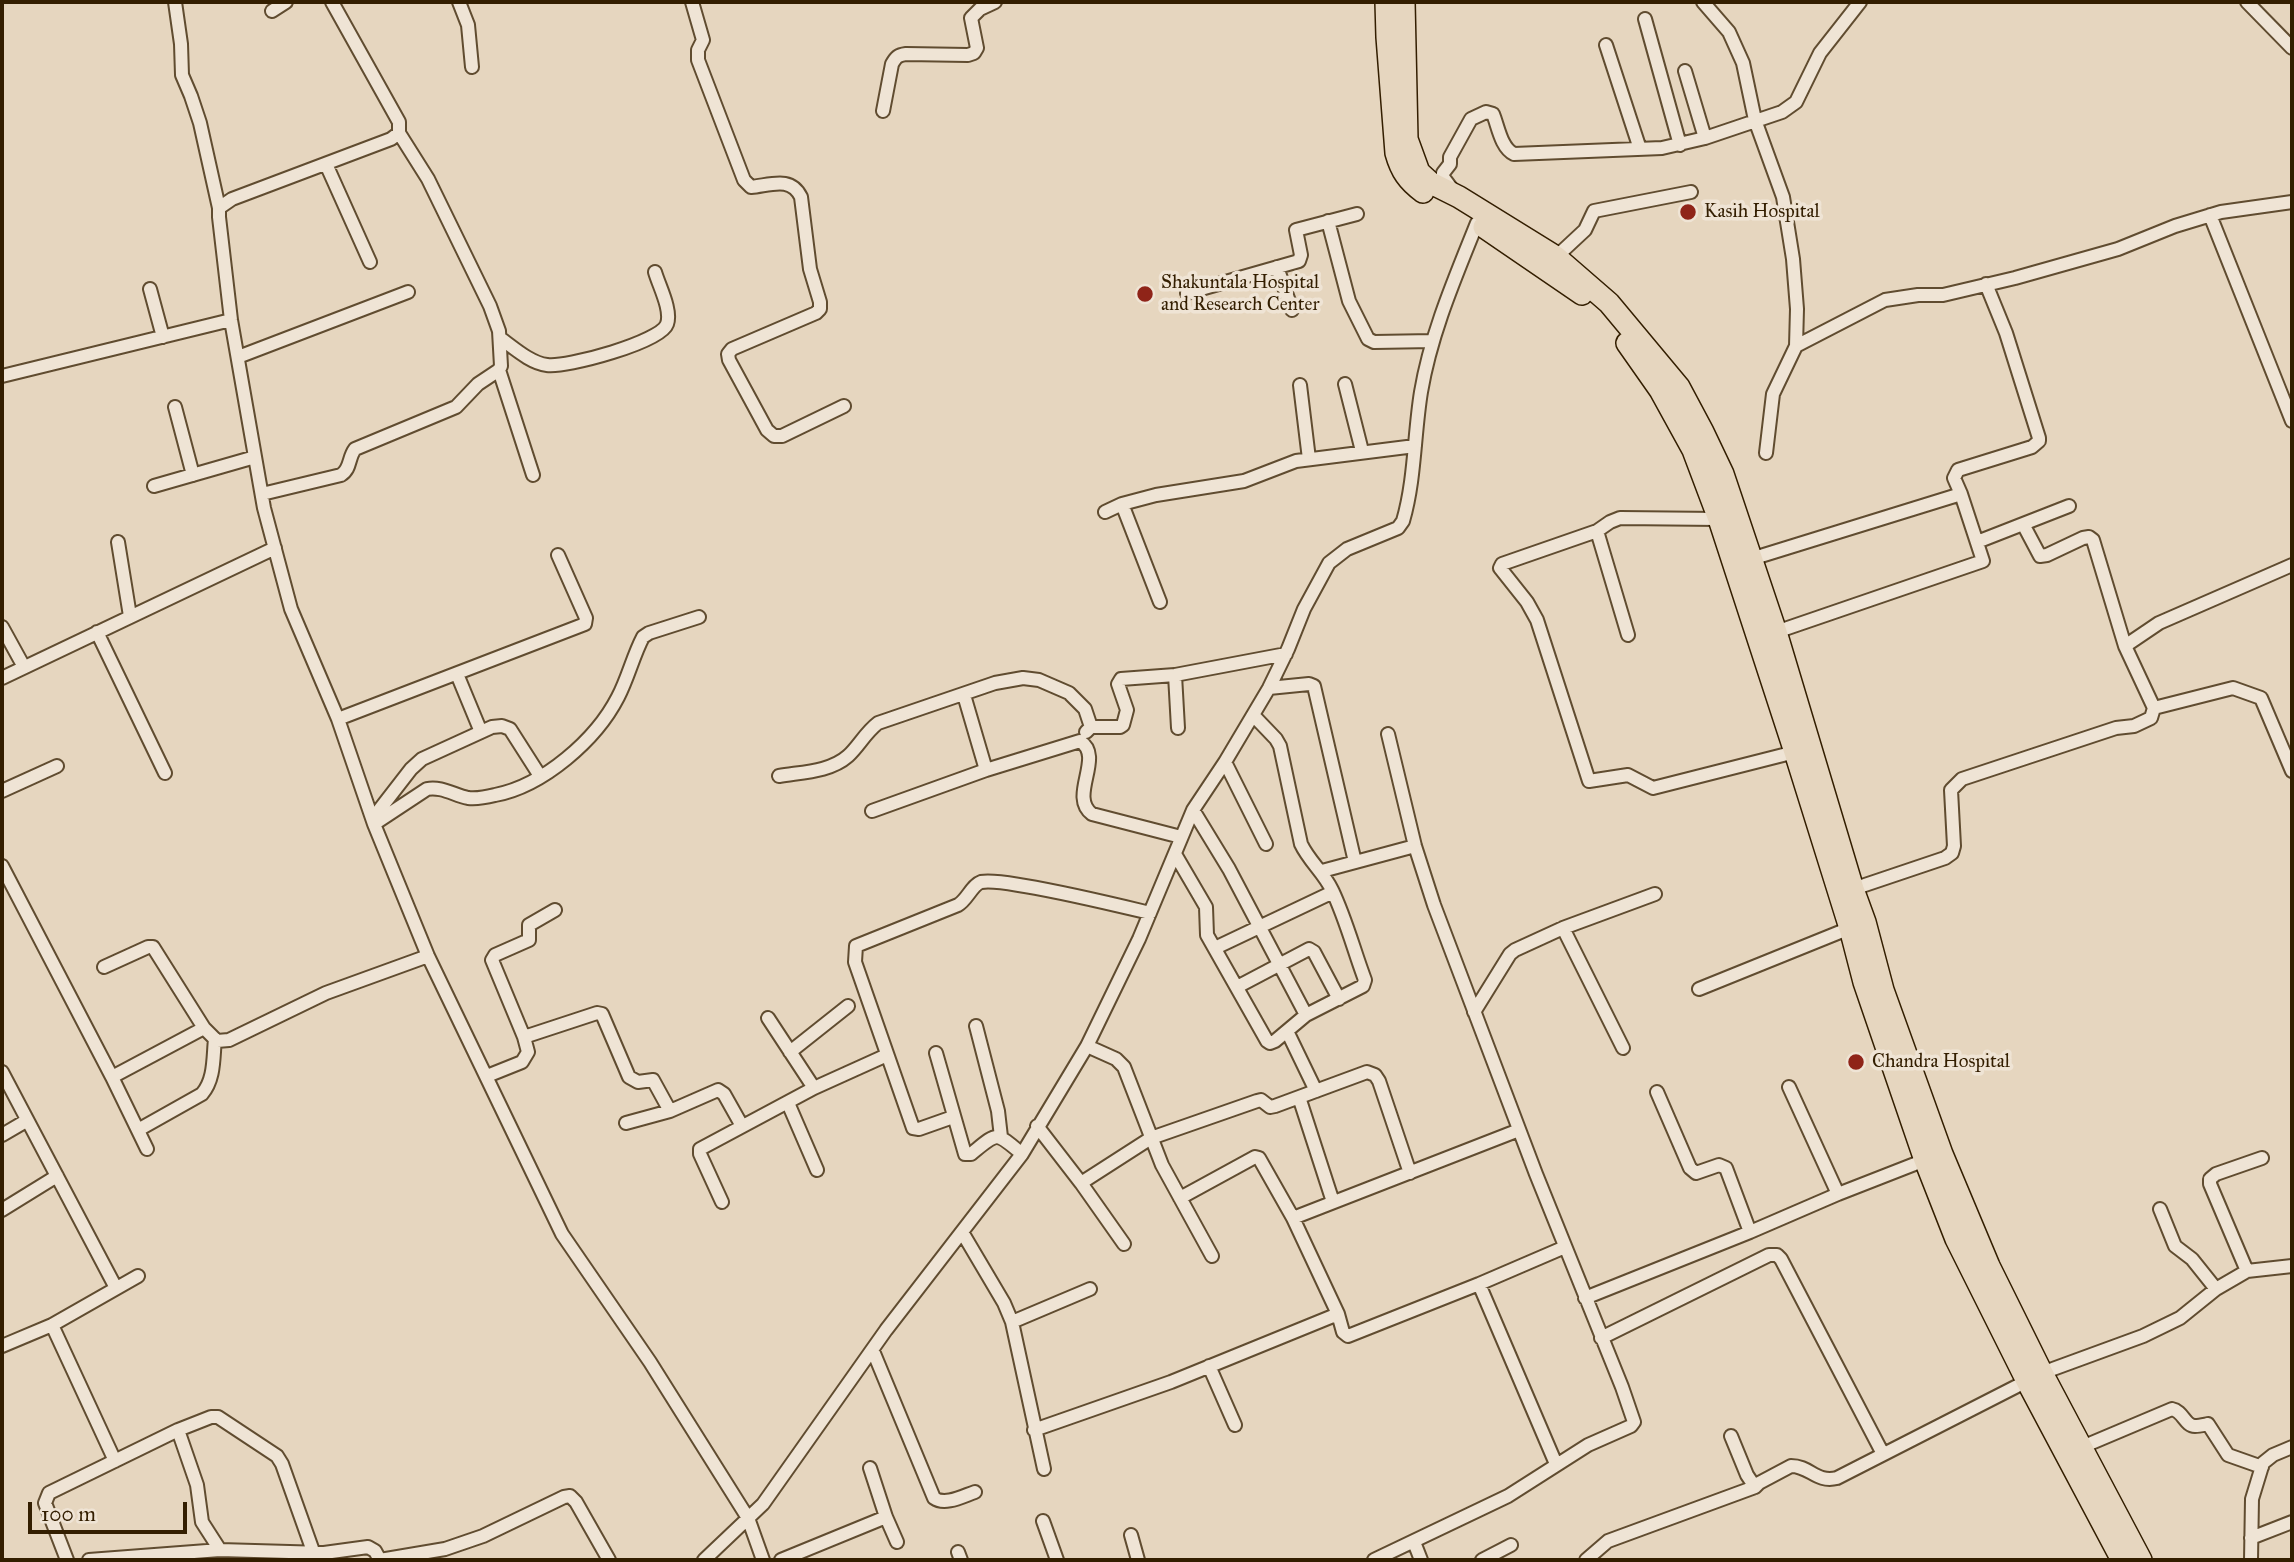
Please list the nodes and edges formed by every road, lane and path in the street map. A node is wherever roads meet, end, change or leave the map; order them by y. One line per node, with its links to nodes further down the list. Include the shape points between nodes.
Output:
1 (175, 2): 28 (street, via 182,75 200,123)
2 (286, 2): 12 (street)
3 (332, 2): 20 (street, via 399,122)
4 (459, 2): 16 (street, via 468,25)
5 (692, 2): 52 (street, via 703,40 698,60 744,180 751,187 788,183 801,197 810,269 820,302 816,313 732,349 729,360 774,436)
6 (995, 2): 18 (street, via 971,18 974,54 895,58)
7 (1386, 2): 32 (highway, via 1400,169 1425,194)
8 (1404, 2): 26 (highway, via 1407,139 1419,172)
9 (1703, 2): 19 (street, via 1729,32 1743,63)
10 (1860, 2): 19 (street, via 1820,52 1796,102 1782,112)
11 (2247, 2): 15 (street)
12 (272, 11)
13 (1645, 19): 22 (street)
14 (1606, 45): 23 (street)
15 (2292, 48)
16 (472, 67)
17 (1685, 71): 21 (street)
18 (883, 111)
19 (1755, 120): 21 (street); 46 (street, via 1783,197 1793,259)
20 (399, 133): 24 (street); 44 (street, via 428,179 479,282)
21 (1705, 138): 22 (street)
22 (1680, 145): 23 (street)
23 (1640, 149): 26 (street, via 1514,154 1493,114 1486,112 1469,122 1443,173)
24 (326, 164): 28 (street); 34 (street)
25 (1691, 192): 33 (street, via 1598,209 1585,230)
26 (1459, 197): 33 (highway)
27 (2292, 202): 30 (street)
28 (219, 208): 42 (street)
29 (1357, 214): 31 (street)
30 (2210, 215): 37 (street, via 2118,250); 54 (street)
31 (1328, 221): 35 (street, via 1296,230 1301,259); 45 (street, via 1349,301 1368,339)
32 (1477, 223): 45 (street); 68 (highway, via 1584,295 1622,336 1660,390 1693,450)
33 (1556, 257): 75 (highway, via 1609,303 1679,387 1723,474)
34 (370, 262)
35 (1277, 267): 40 (street); 41 (street)
36 (654, 272): 44 (street, via 668,321 655,336 557,365 534,361)
37 (1986, 284): 46 (street, via 1943,295 1885,300); 64 (street, via 2039,442 1958,470 1954,478)
38 (150, 289): 43 (street)
39 (408, 292): 47 (street)
40 (1187, 293)
41 (1292, 310)
42 (232, 320): 43 (street); 47 (street)
43 (163, 337): 49 (street)
44 (500, 338): 48 (street)
45 (1433, 341): 55 (street)
46 (1796, 346): 57 (street, via 1773,394)
47 (238, 357): 58 (street)
48 (499, 370): 61 (street); 63 (street, via 456,407 355,449 341,475)
49 (2, 376)
50 (1345, 384): 56 (street)
51 (1300, 385): 59 (street)
52 (844, 406)
53 (175, 407): 60 (street)
54 (2292, 421)
55 (1415, 446): 56 (street); 85 (street, via 1403,521 1398,528 1347,549 1329,564)
56 (1362, 451): 59 (street)
57 (1766, 453)
58 (255, 457): 60 (street); 63 (street)
59 (1309, 459): 65 (street, via 1244,481)
60 (193, 475): 62 (street)
61 (533, 475)
62 (153, 486)
63 (262, 494): 73 (street)
64 (1961, 494): 72 (street); 75 (street)
65 (1122, 504): 67 (street); 77 (street)
66 (2069, 506): 69 (street)
67 (1105, 512)
68 (1719, 519): 70 (street, via 1620,518); 100 (highway)
69 (2024, 524): 72 (street); 84 (street, via 2040,556 2083,538 2092,540)
70 (1597, 531): 83 (street); 100 (street, via 1500,568 1537,620 1589,781 1628,775 1653,788)
71 (118, 542): 78 (street)
72 (1977, 542): 82 (street, via 1983,561)
73 (275, 548): 78 (street); 94 (street, via 295,619)
74 (558, 555): 87 (street, via 585,624)
75 (1751, 559): 82 (highway)
76 (2292, 565): 84 (street, via 2159,623)
77 (1160, 602)
78 (130, 616): 81 (street)
79 (699, 618): 106 (street, via 643,637 617,700 600,724 570,755)
80 (2, 627): 86 (street)
81 (97, 632): 86 (street); 105 (street)
82 (1776, 632): 119 (highway)
83 (1628, 635)
84 (2125, 646): 92 (street)
85 (1286, 654): 88 (street); 90 (street)
86 (24, 667): 89 (street)
87 (457, 674): 94 (street); 97 (street)
88 (1175, 675): 95 (street, via 1119,680 1127,710 1124,725); 96 (street)
89 (2, 677)
90 (1269, 688): 93 (street); 116 (street, via 1314,686)
91 (964, 695): 95 (street, via 995,683 1039,680 1079,701); 103 (street); 107 (street, via 878,723 831,767)
92 (2154, 708): 104 (street, via 2233,688 2260,698); 119 (street, via 2151,718 2134,726 1962,779 1951,790 1952,853)
93 (1253, 715): 101 (street); 118 (street, via 1280,746 1301,844)
94 (338, 719): 111 (street)
95 (1091, 727): 99 (street)
96 (1178, 729)
97 (481, 732): 106 (street, via 502,726 510,729); 111 (street, via 416,764 380,810)
98 (1388, 734): 114 (street)
99 (1080, 741): 103 (street); 112 (street, via 1090,757 1084,799 1092,814)
100 (1795, 752): 126 (highway)
101 (1225, 762): 109 (street); 113 (street)
102 (57, 766): 108 (street)
103 (986, 770): 110 (street)
104 (2292, 771)
105 (165, 773)
106 (540, 776): 111 (street, via 498,795 468,798 427,789)
107 (779, 776)
108 (2, 791)
109 (1193, 810): 112 (street); 124 (street)
110 (872, 811)
111 (376, 822): 128 (street)
112 (1181, 837): 115 (street)
113 (1266, 844)
114 (1415, 846): 116 (street); 135 (street)
115 (1175, 854): 123 (street); 127 (street, via 1206,907 1207,935)
116 (1354, 862): 118 (street)
117 (2, 866): 150 (street)
118 (1322, 871): 120 (street)
119 (1853, 889): 203 (highway, via 1883,990 1942,1154)
120 (1333, 892): 124 (street); 133 (street, via 1365,984)
121 (1656, 894): 125 (street)
122 (555, 910): 141 (street, via 529,925 529,940 492,960)
123 (1150, 913): 143 (street); 147 (street, via 1059,892 981,882 958,905 864,941 856,946 855,962)
124 (1260, 926): 127 (street); 129 (street)
125 (1563, 928): 135 (street, via 1510,954); 144 (street)
126 (1850, 928): 132 (street); 171 (highway)
127 (1215, 948): 131 (street)
128 (428, 956): 142 (street, via 326,993 229,1040); 149 (street)
129 (1280, 964): 131 (street); 133 (street, via 1311,950); 136 (street)
130 (104, 967): 139 (street, via 153,947)
131 (1237, 987): 140 (street, via 1267,1041 1275,1041)
132 (1699, 989)
133 (1339, 999): 136 (street)
134 (848, 1006): 145 (street)
135 (1474, 1012): 164 (street)
136 (1306, 1015): 140 (street)
137 (768, 1018): 145 (street)
138 (976, 1026): 166 (street)
139 (204, 1028): 142 (street); 150 (street)
140 (1287, 1031): 153 (street)
141 (524, 1037): 149 (street, via 526,1058); 157 (street, via 602,1014 629,1077 638,1082 653,1080)
142 (215, 1039): 163 (street, via 210,1081 202,1094)
143 (1087, 1046): 162 (street); 167 (street, via 1124,1067)
144 (1623, 1048)
145 (790, 1052): 152 (street)
146 (936, 1053): 158 (street)
147 (887, 1055): 152 (street); 158 (street, via 913,1128)
148 (2, 1072): 159 (street)
149 (486, 1076): 219 (street, via 562,1234)
150 (112, 1077): 163 (street)
151 (1789, 1087): 176 (street)
152 (814, 1088): 156 (street)
153 (1316, 1091): 155 (street); 173 (street, via 1367,1072 1375,1075)
154 (1657, 1092): 183 (street, via 1690,1168 1696,1172 1726,1168)
155 (1299, 1097): 167 (street, via 1270,1107 1257,1101); 179 (street)
156 (788, 1103): 161 (street); 172 (street)
157 (670, 1111): 160 (street); 161 (street, via 718,1090)
158 (953, 1117): 166 (street, via 967,1155)
159 (26, 1121): 165 (street); 174 (street)
160 (626, 1123)
161 (743, 1126): 178 (street, via 700,1149)
162 (1037, 1126): 169 (street); 175 (street)
163 (138, 1130): 168 (street)
164 (1519, 1130): 173 (street); 186 (street)
165 (2, 1135)
166 (1001, 1136): 169 (street)
167 (1151, 1138): 175 (street); 177 (street)
168 (147, 1149)
169 (1021, 1154): 184 (street)
170 (2262, 1158): 189 (street, via 2210,1179)
171 (1925, 1160): 176 (street); 203 (highway, via 1956,1239)
172 (817, 1170)
173 (1410, 1173): 179 (street)
174 (57, 1176): 181 (street); 192 (street)
175 (1081, 1183): 185 (street)
176 (1838, 1194): 183 (street)
177 (1180, 1198): 182 (street, via 1259,1157); 187 (street)
178 (722, 1202)
179 (1333, 1202): 182 (street)
180 (2160, 1209): 194 (street, via 2175,1246)
181 (2, 1210)
182 (1293, 1218): 196 (street)
183 (1750, 1231): 195 (street)
184 (962, 1232): 197 (street); 201 (street)
185 (1124, 1244)
186 (1565, 1247): 191 (street); 195 (street)
187 (1212, 1256)
188 (2292, 1266): 189 (street)
189 (2247, 1271): 194 (street)
190 (138, 1276): 192 (street)
191 (1479, 1284): 196 (street, via 1348,1336); 212 (street)
192 (116, 1288): 198 (street)
193 (1090, 1289): 197 (street)
194 (2216, 1289): 203 (street, via 2180,1318 2143,1336)
195 (1585, 1297): 199 (street)
196 (1338, 1314): 202 (street)
197 (1012, 1322): 206 (street)
198 (52, 1325): 200 (street); 211 (street)
199 (1601, 1338): 210 (street, via 1777,1255); 212 (street, via 1634,1422)
200 (2, 1346)
201 (873, 1352): 217 (street, via 934,1498 943,1502); 219 (street, via 763,1504)
202 (1209, 1366): 204 (street); 206 (street)
203 (2034, 1377): 208 (highway); 210 (street); 243 (highway)
204 (1235, 1425)
205 (178, 1430): 211 (street); 227 (street, via 197,1485 202,1522); 228 (street, via 218,1417 277,1456)
206 (1034, 1430): 215 (street)
207 (1731, 1436): 216 (street)
208 (2082, 1447): 213 (street, via 2172,1409 2190,1425 2208,1424 2233,1458); 244 (highway)
209 (2292, 1447): 213 (street, via 2273,1455)
210 (1883, 1454): 216 (street, via 1837,1478 1821,1479 1791,1466)
211 (116, 1461): 230 (street, via 47,1497)
212 (1556, 1464): 225 (street, via 1507,1496)
213 (2262, 1467): 223 (street, via 2252,1499)
214 (870, 1468): 218 (street)
215 (1044, 1469)
216 (1755, 1487): 242 (street, via 1608,1541)
217 (975, 1492)
218 (886, 1517): 224 (street); 236 (street)
219 (748, 1518): 234 (street); 235 (street)
220 (1043, 1521): 237 (street)
221 (2292, 1522): 223 (street)
222 (1131, 1535): 238 (street)
223 (2251, 1538): 245 (street)
224 (897, 1542)
225 (1413, 1542): 239 (street); 240 (street)
226 (1511, 1545): 241 (street)
227 (220, 1550): 228 (street); 231 (street)
228 (314, 1554): 232 (street, via 368,1547)
229 (447, 1554): 232 (street); 233 (street, via 570,1496)
230 (67, 1560)
231 (89, 1560)
232 (380, 1560)
233 (609, 1560)
234 (704, 1560)
235 (763, 1560)
236 (780, 1560)
237 (1057, 1560)
238 (1138, 1560)
239 (1374, 1560)
240 (1422, 1560)
241 (1482, 1560)
242 (1586, 1560)
243 (2122, 1560)
244 (2141, 1560)
245 (2251, 1560)

